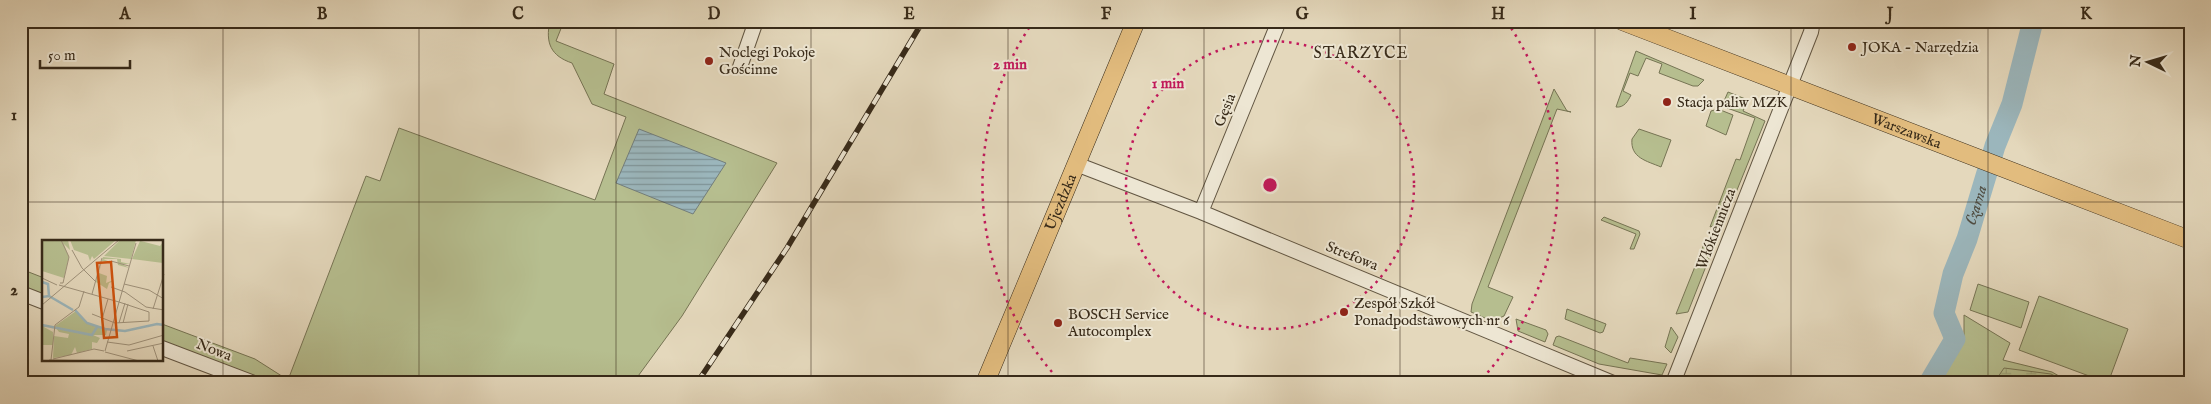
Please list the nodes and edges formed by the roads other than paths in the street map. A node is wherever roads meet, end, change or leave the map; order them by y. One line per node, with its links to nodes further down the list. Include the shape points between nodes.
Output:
1 (756, 21): 6 (street)
2 (1136, 21): 8 (main road, Ujezdzka)
3 (1279, 21): 9 (street, Gęsia)
4 (1622, 21): 7 (main road, Warszawska)
5 (1813, 21): 7 (street, Włókiennicza)
6 (740, 67)
7 (1789, 86): 10 (main road, Warszawska); 17 (street, Włókiennicza)
8 (1076, 164): 9 (street, Strefowa); 15 (main road, Ujezdzka)
9 (1201, 212): 16 (street, Strefowa)
10 (2190, 240)
11 (21, 293): 12 (street)
12 (42, 301)
13 (164, 349): 14 (street, Nowa)
14 (254, 383)
15 (985, 383)
16 (1613, 383)
17 (1673, 383)

